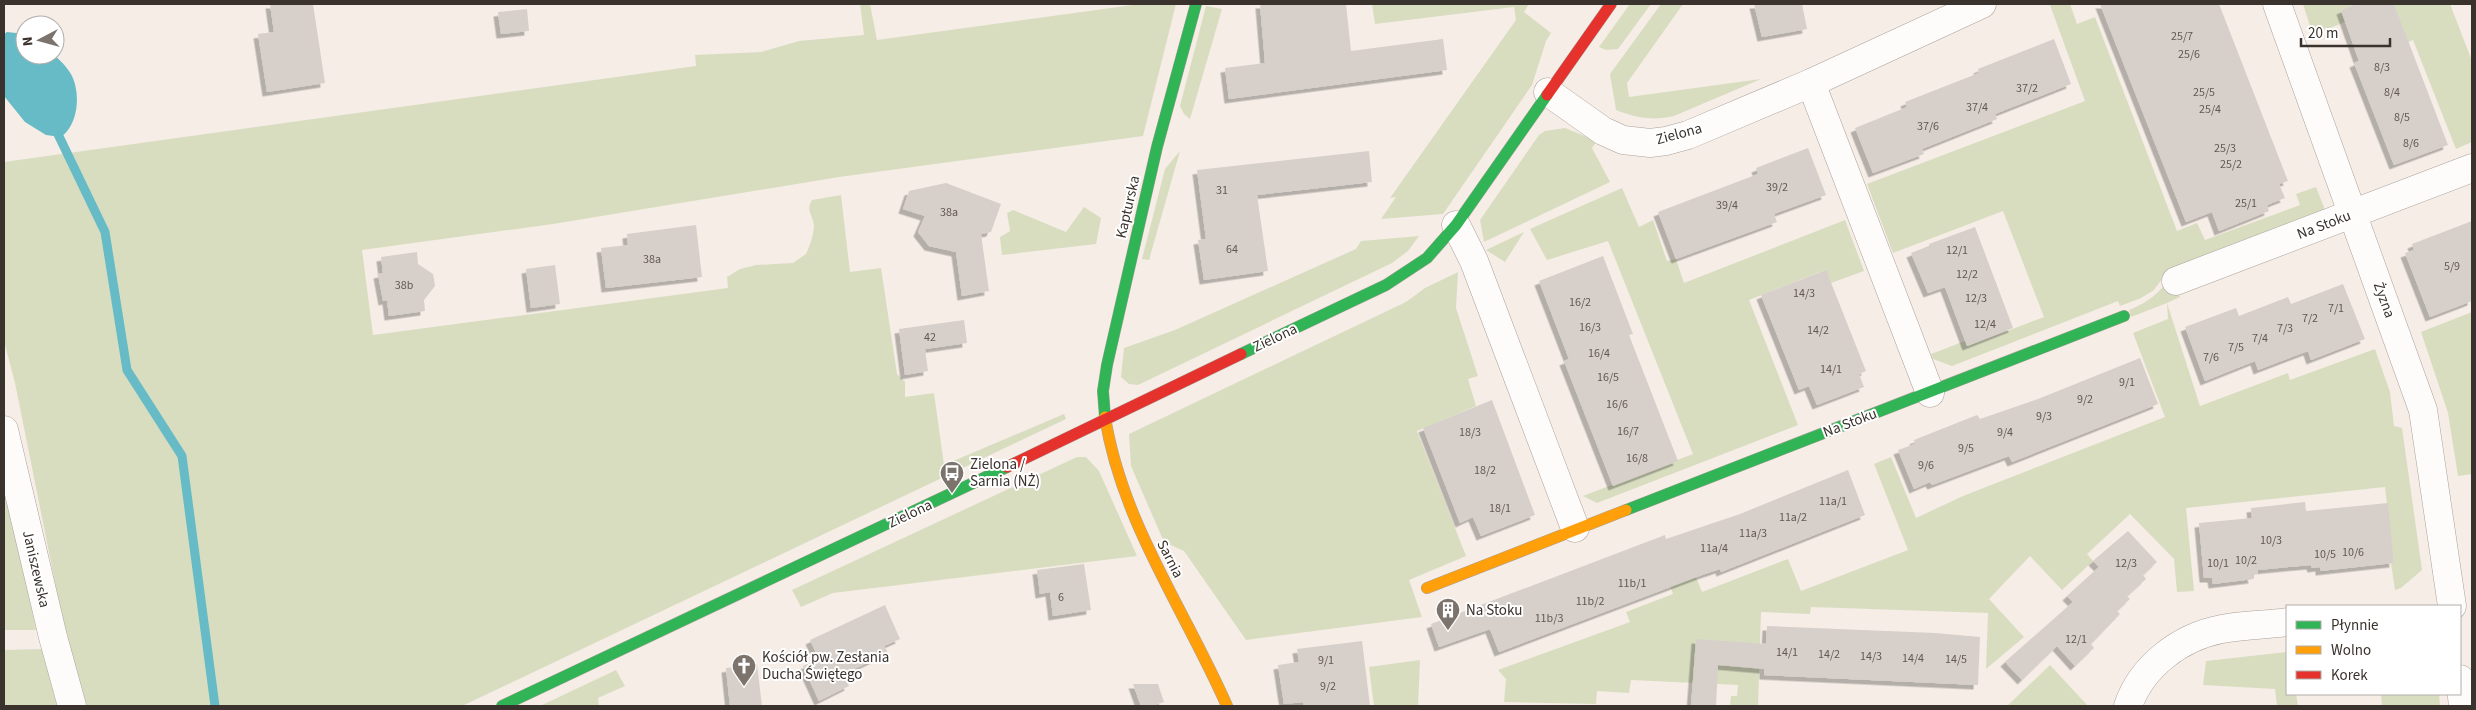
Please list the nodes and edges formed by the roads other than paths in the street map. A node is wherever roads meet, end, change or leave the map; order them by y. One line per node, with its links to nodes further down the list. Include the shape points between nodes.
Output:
1 (1196, 4): 13 (street, Kapturska, via 1158,147 1107,365)
2 (1611, 4): 6 (street)
3 (2277, 4): 8 (street, Żyzna)
4 (1974, 5): 5 (street, Zielona)
5 (1812, 83): 6 (street, Zielona, via 1688,134 1650,142 1623,140 1603,131); 12 (street)
6 (1548, 92): 9 (street, Zielona)
7 (2472, 168): 8 (street, Na Stoku)
8 (2353, 214): 10 (street, Na Stoku); 17 (street, Żyzna, via 2423,410)
9 (1456, 225): 13 (street, Zielona, via 1427,258 1386,285); 15 (street, via 1474,261)
10 (2176, 281)
11 (2124, 316): 12 (street, Na Stoku)
12 (1930, 392): 15 (street, Na Stoku)
13 (1104, 419): 21 (street, Zielona); 22 (street, Sarnia, via 1115,467 1148,551 1202,650)
14 (4, 430): 20 (street, Janiszewska, via 52,638)
15 (1575, 528): 16 (street, Na Stoku)
16 (1427, 588)
17 (2455, 605)
18 (2286, 622): 23 (street, via 2222,629 2192,639 2148,668)
19 (2461, 688): 24 (street)
20 (72, 706)
21 (502, 706)
22 (1227, 706)
23 (2128, 706)
24 (2463, 706)

